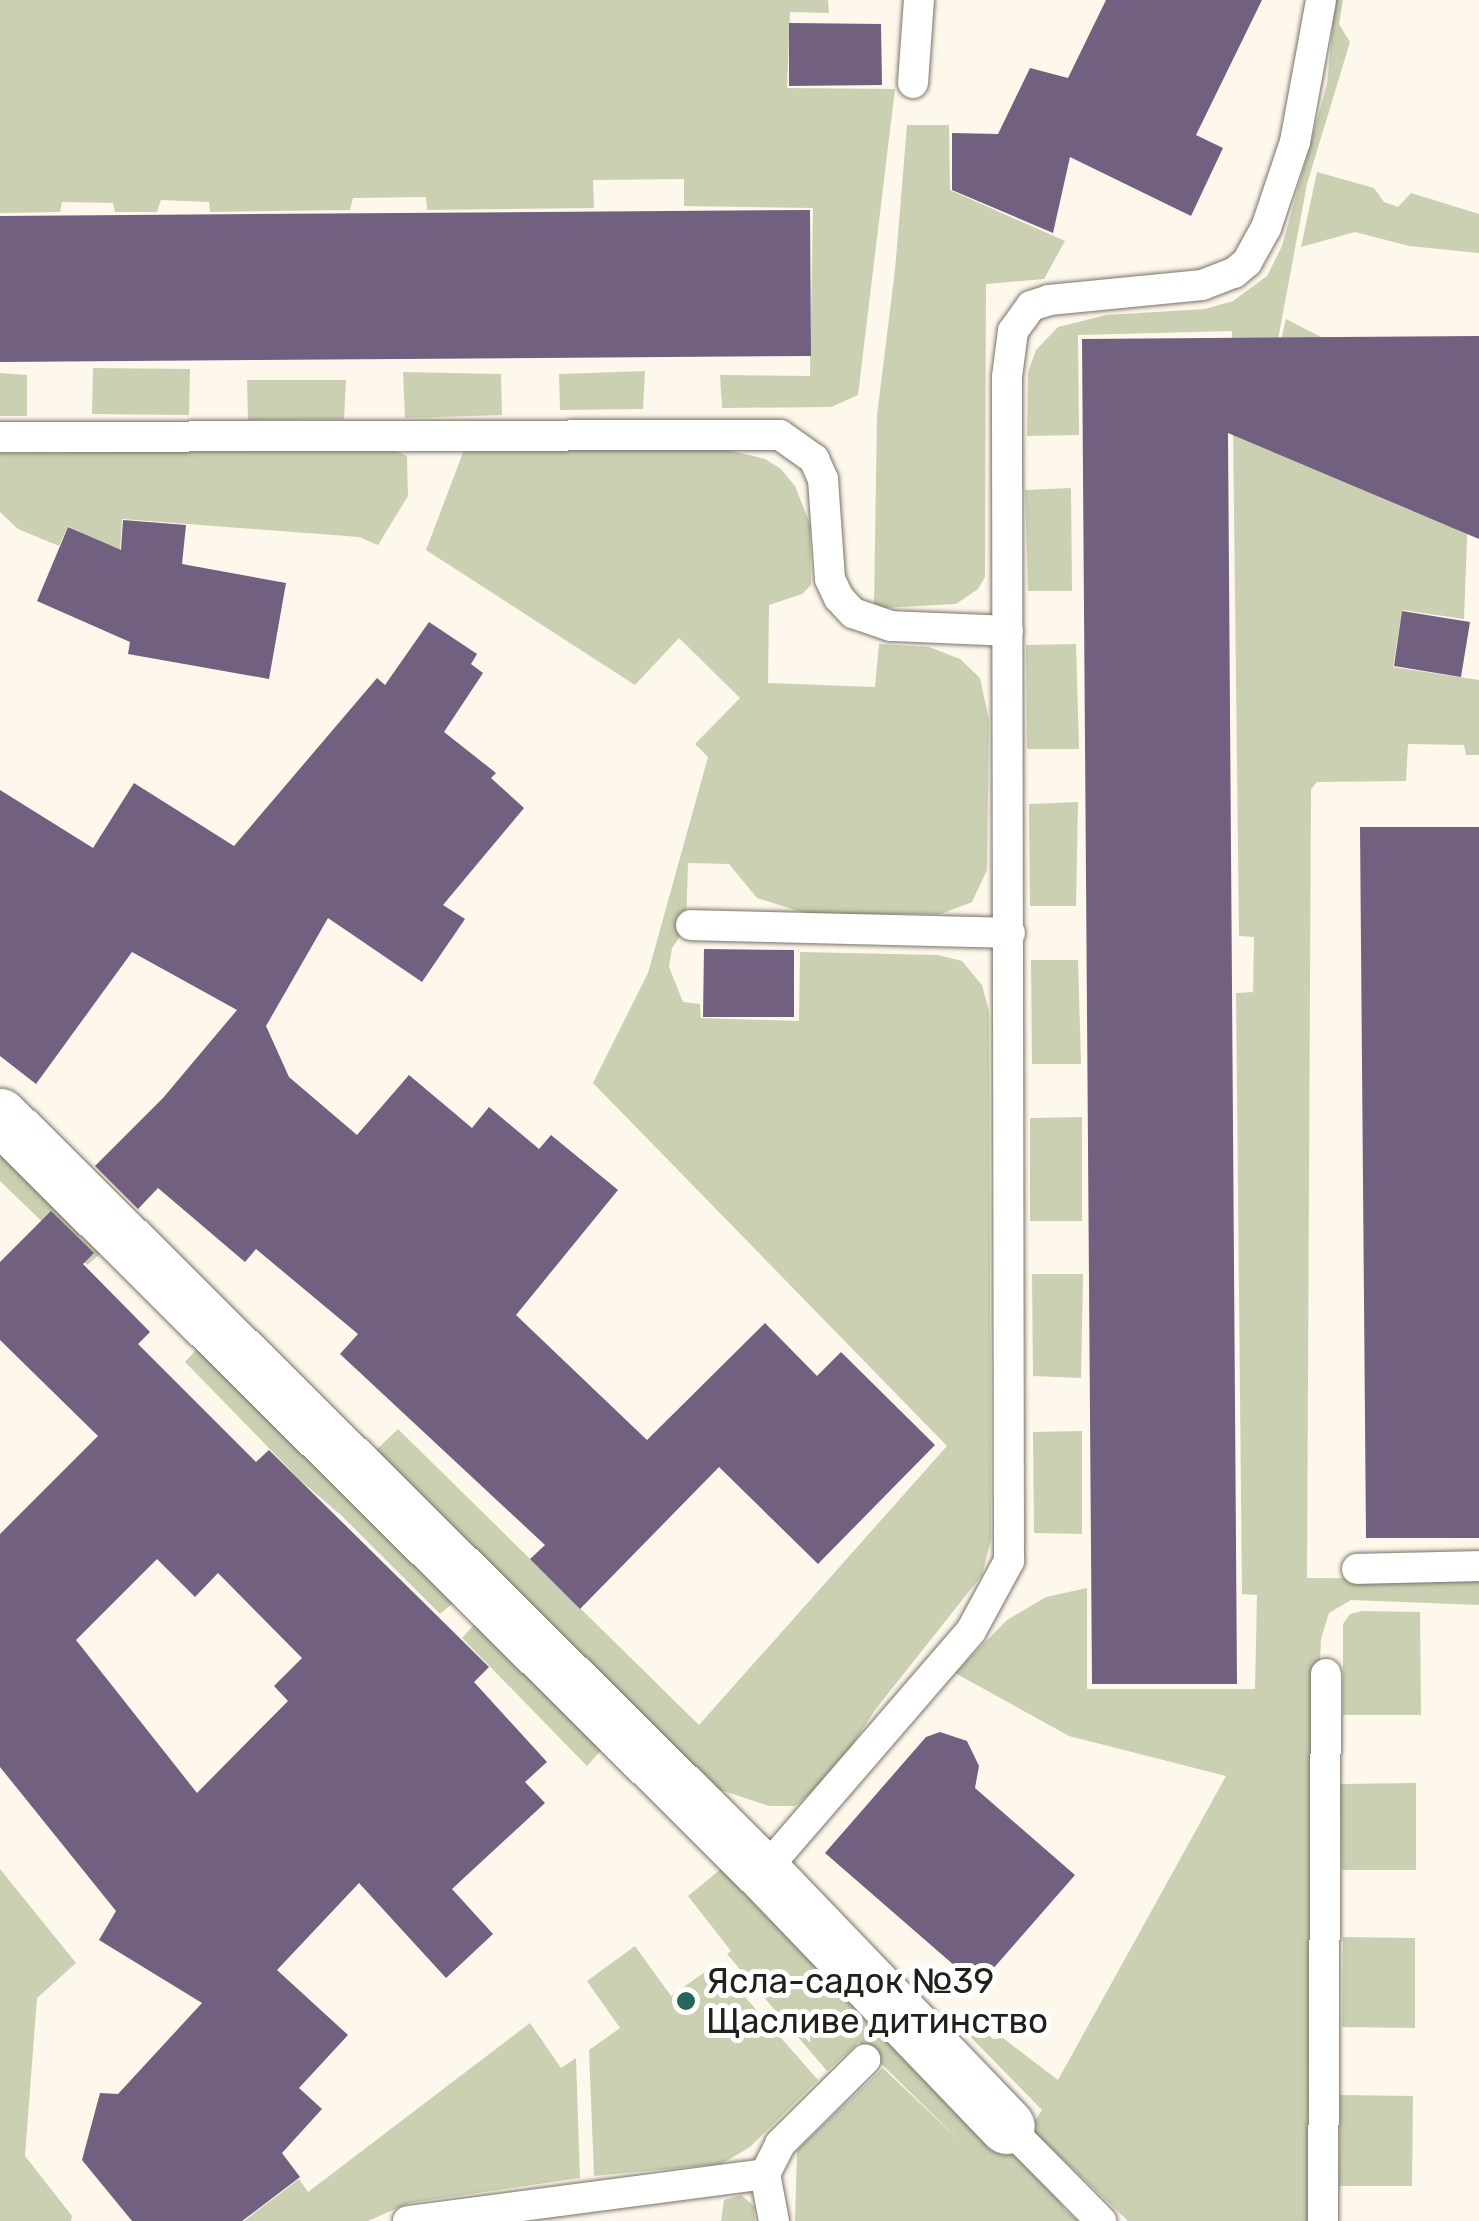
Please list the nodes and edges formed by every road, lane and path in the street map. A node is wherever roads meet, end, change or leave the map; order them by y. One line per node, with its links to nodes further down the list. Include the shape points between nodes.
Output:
1 (919, 0): 3 (lane)
2 (1321, 0): 5 (lane, via 1295,142 1248,262 1202,285 1049,300 1031,306 1012,331 1006,377)
3 (913, 83)
4 (0, 437): 5 (lane, via 780,435 814,459 823,479 830,579 853,612 891,626)
5 (1008, 631): 7 (lane)
6 (691, 925): 7 (lane)
7 (1010, 933): 12 (lane, via 1009,1561 971,1631)
8 (0, 1116): 12 (street)
9 (1479, 1566): 10 (lane)
10 (1357, 1570)
11 (1326, 1674): 19 (lane)
12 (763, 1872): 14 (street)
13 (865, 2060): 15 (lane, via 780,2144)
14 (1007, 2126): 18 (lane)
15 (765, 2174): 16 (lane); 17 (lane)
16 (408, 2221)
17 (774, 2221)
18 (1101, 2221)
19 (1323, 2221)

